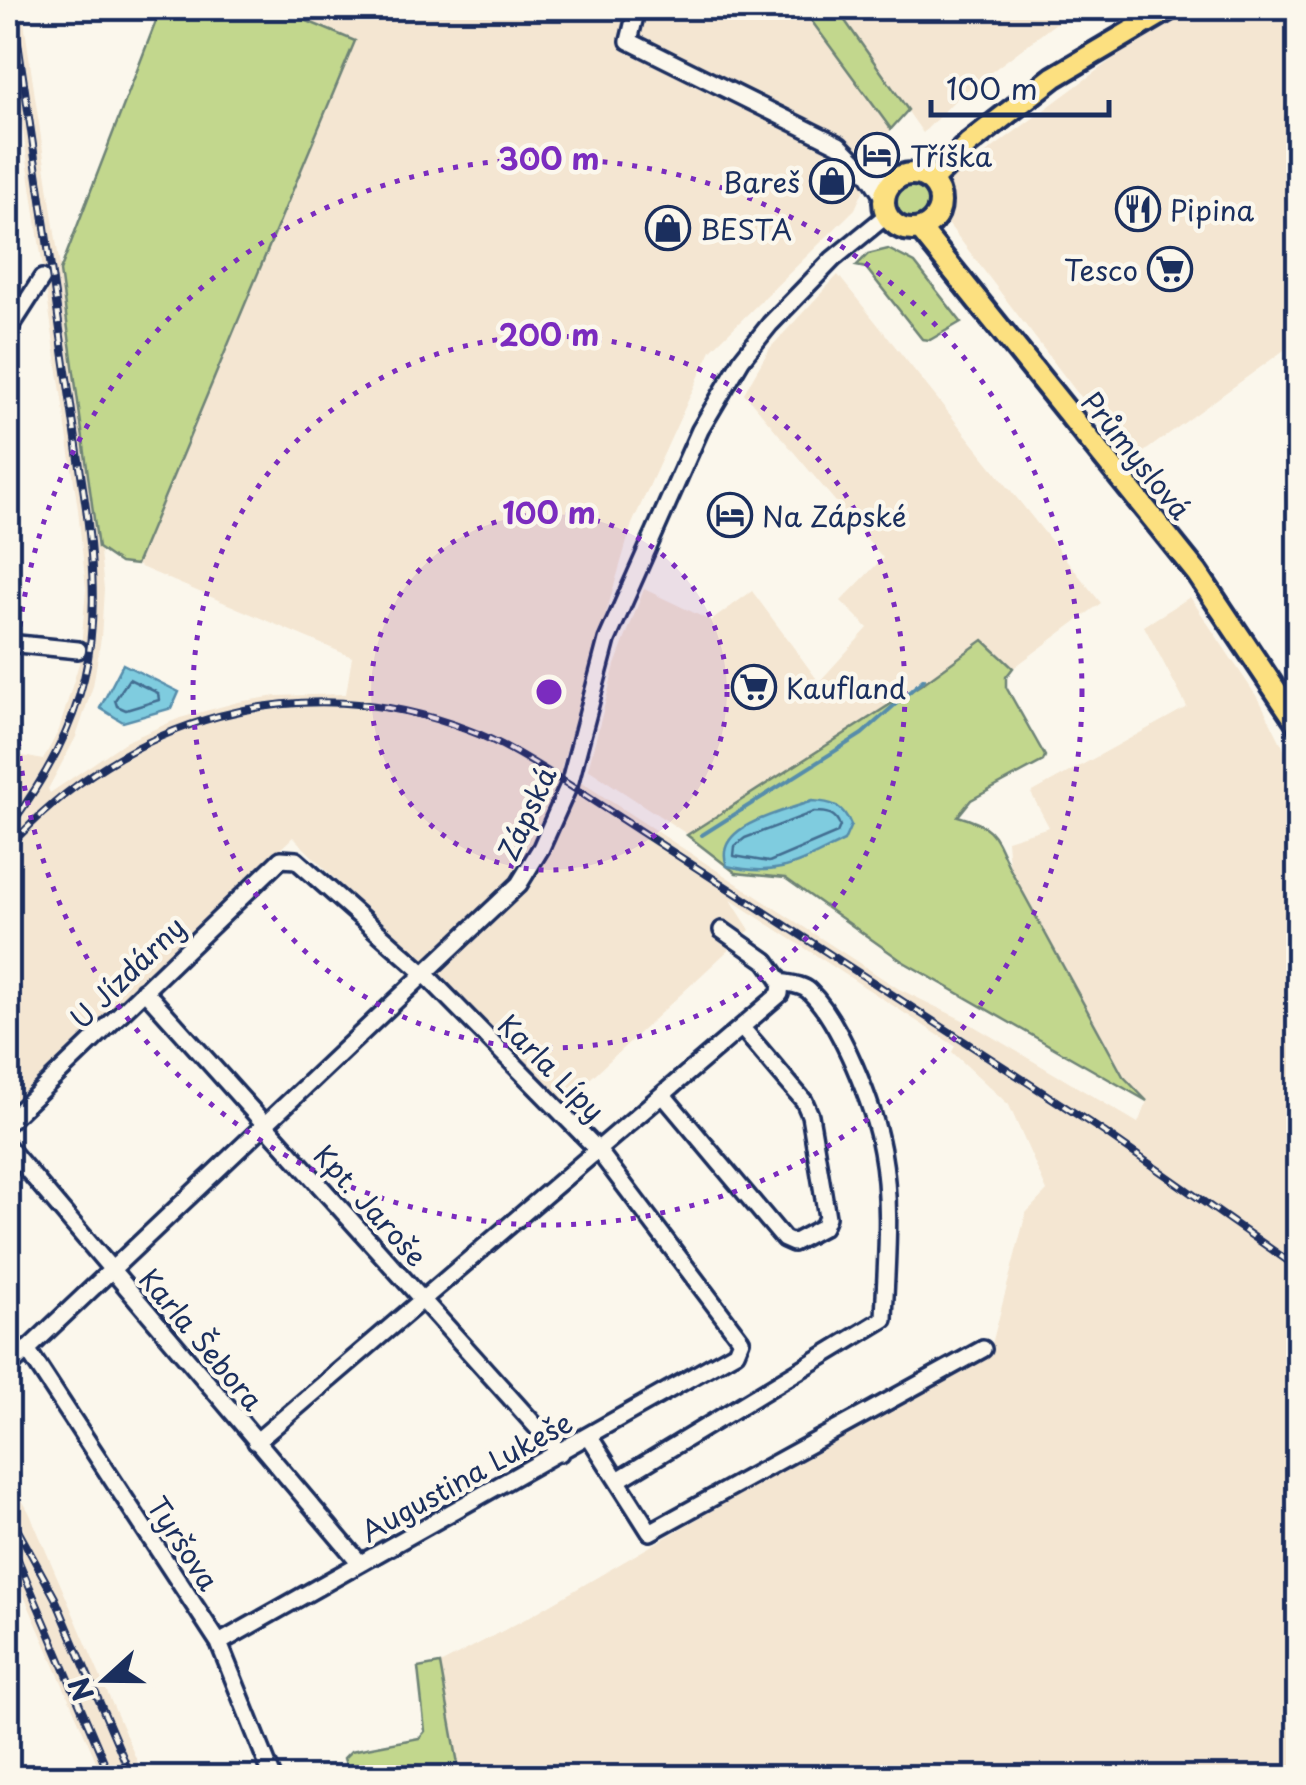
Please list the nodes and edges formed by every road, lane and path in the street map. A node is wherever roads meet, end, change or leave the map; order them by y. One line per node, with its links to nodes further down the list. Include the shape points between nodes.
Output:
1 (637, 8): 3 (street, via 629,41 839,145)
2 (1171, 8): 5 (main road, via 1054,78)
3 (868, 174): 4 (street); 6 (street)
4 (896, 178): 5 (main road, via 912,173); 6 (main road)
5 (930, 181): 7 (main road, via 940,206)
6 (885, 207): 7 (main road, via 901,228); 15 (street, Zápská, via 794,298 724,388 617,615 574,772 531,868)
7 (920, 229): 12 (main road, Průmyslová, via 1196,573)
8 (42, 278): 9 (street)
9 (8, 331)
10 (8, 643): 11 (street)
11 (78, 650)
12 (1298, 724)
13 (282, 859): 15 (street, Karla Lípy, via 296,860); 17 (street, U Jízdárny)
14 (722, 930): 16 (street, via 766,961)
15 (425, 974): 21 (street, Zápská); 23 (street, Karla Lípy)
16 (780, 988): 18 (street); 33 (street, via 807,988 834,1023 882,1150 884,1319)
17 (144, 990): 20 (street, U Jízdárny); 21 (street, Kpt. Jaroše)
18 (742, 1028): 19 (street); 19 (street, via 810,1116 827,1217 823,1227 793,1243 784,1239)
19 (663, 1095): 23 (street)
20 (8, 1122)
21 (266, 1126): 24 (street, Zápská); 25 (street, Kpt. Jaroše)
22 (8, 1147): 24 (street, Karla Šebora)
23 (597, 1149): 25 (street); 28 (street, Karla Lípy, via 741,1340)
24 (110, 1270): 27 (street, Zápská); 31 (street, Karla Šebora)
25 (422, 1299): 31 (street); 32 (street, Kpt. Jaroše)
26 (984, 1348): 33 (street, via 650,1532)
27 (28, 1349): 29 (street, Zápská); 35 (street, Tyršova)
28 (736, 1352): 30 (street, Augustina Lukeše)
29 (8, 1368)
30 (589, 1436): 32 (street, Augustina Lukeše); 33 (street)
31 (256, 1442): 34 (street, Karla Šebora)
32 (560, 1453): 34 (street, Augustina Lukeše)
33 (618, 1480)
34 (360, 1563): 35 (street, Augustina Lukeše)
35 (220, 1643): 36 (street, Tyršova)
36 (273, 1778)

